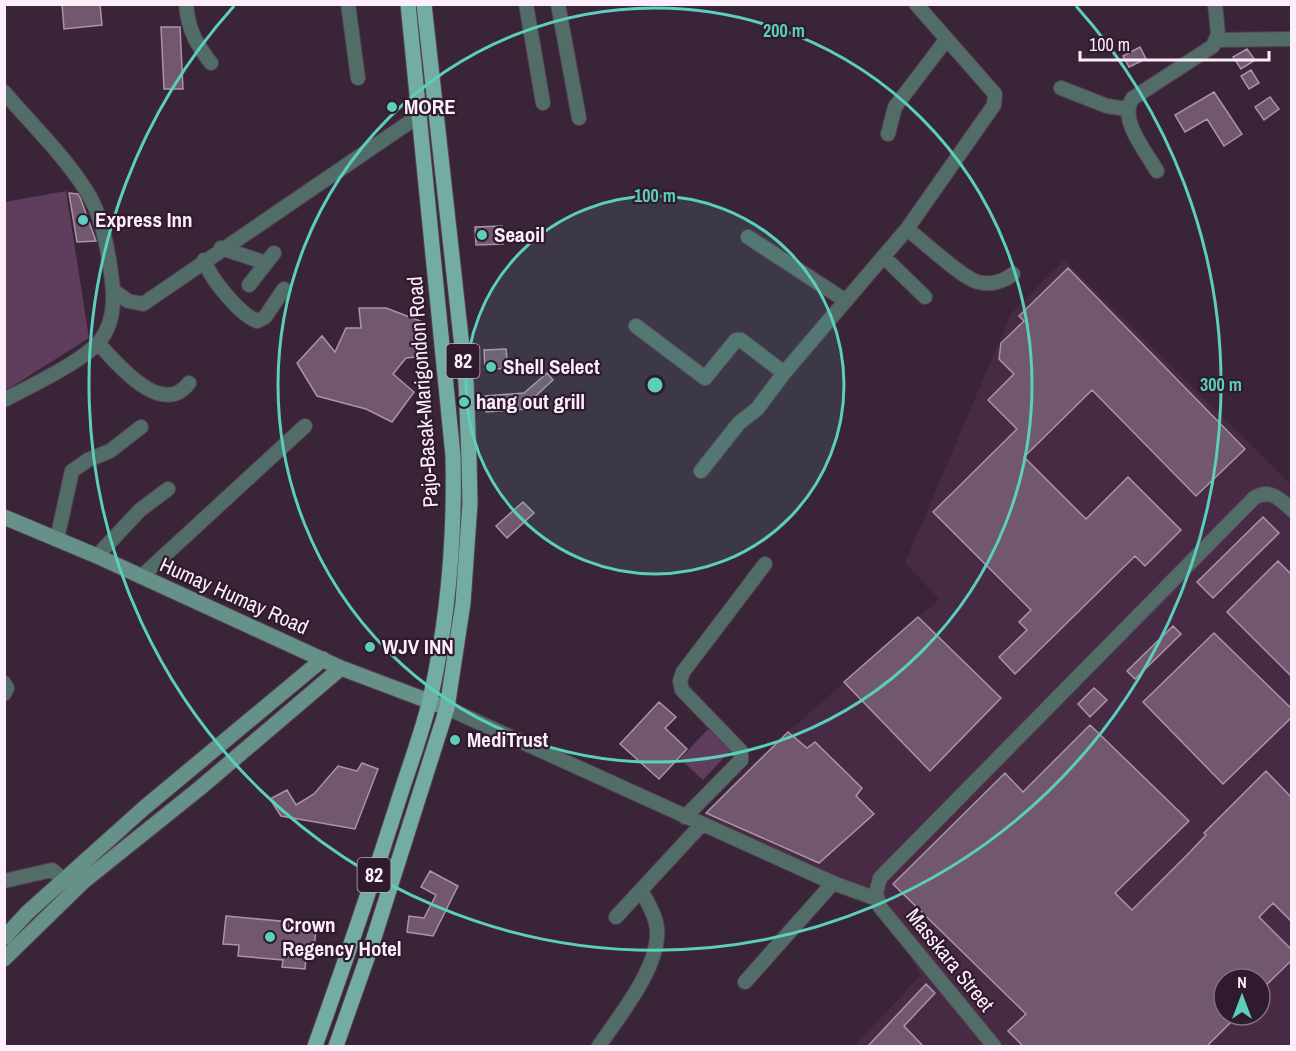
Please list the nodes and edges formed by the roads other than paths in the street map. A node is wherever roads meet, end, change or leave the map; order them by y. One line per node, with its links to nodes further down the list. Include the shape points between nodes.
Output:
1 (186, 4): 12 (street, via 195,43)
2 (348, 4): 13 (street)
3 (408, 4): 18 (main road, Pajo-Basak-Marigondon Road / 82)
4 (424, 4): 53 (main road, Pajo-Basak-Marigondon Road / 82, via 466,383 469,458 465,584)
5 (526, 4): 16 (street)
6 (558, 4): 19 (street)
7 (916, 4): 10 (street)
8 (1215, 4): 11 (street)
9 (1292, 39): 11 (street)
10 (946, 40): 20 (street, via 895,106); 22 (street, via 995,94 995,100)
11 (1217, 40): 17 (street, via 1134,98)
12 (212, 63)
13 (358, 78)
14 (1061, 88): 17 (street, via 1107,106)
15 (4, 92): 30 (street, via 80,183 95,207)
16 (543, 103)
17 (1128, 109): 21 (street, via 1128,120)
18 (420, 114): 24 (street); 52 (main road, Pajo-Basak-Marigondon Road / 82, via 454,501 447,601)
19 (579, 118)
20 (888, 134)
21 (1157, 171)
22 (907, 229): 25 (street); 27 (street, via 976,282 997,282)
23 (748, 237): 32 (street)
24 (221, 248): 26 (street); 28 (street, via 270,258)
25 (884, 257): 31 (street); 32 (street)
26 (204, 260): 29 (street, via 213,279 257,321 265,317); 30 (street, via 143,304 128,301)
27 (1013, 274)
28 (249, 285)
29 (284, 289)
30 (114, 291): 34 (street, via 112,312)
31 (925, 297)
32 (846, 301): 35 (street)
33 (636, 326): 35 (street, via 705,378 736,340)
34 (98, 343): 36 (street, via 146,389 170,394 180,392); 37 (street, via 58,371)
35 (784, 373): 40 (street)
36 (189, 383)
37 (4, 400)
38 (305, 426): 47 (street)
39 (141, 427): 44 (street, via 110,451 72,471)
40 (701, 471)
41 (168, 489): 45 (street, via 140,510)
42 (1292, 510): 62 (street, via 1276,496 1261,494 1254,498 885,872)
43 (5, 519): 44 (street, Humay Humay Road)
44 (57, 539): 45 (street, Humay Humay Road)
45 (97, 556): 47 (street, Humay Humay Road)
46 (765, 564): 56 (street, via 680,681 682,690 741,750 741,760)
47 (141, 577): 48 (street, Humay Humay Road)
48 (323, 659): 49 (street, Humay Humay Road); 54 (street)
49 (341, 668): 52 (street, Humay Humay Road); 55 (street)
50 (4, 683): 51 (street)
51 (4, 694)
52 (429, 703): 53 (street, Humay Humay Road); 67 (main road, Pajo-Basak-Marigondon Road / 82)
53 (447, 708): 56 (street); 68 (main road, Pajo-Basak-Marigondon Road / 82)
54 (187, 772): 55 (street); 58 (street)
55 (200, 788): 65 (street, via 84,881)
56 (686, 817): 57 (street)
57 (702, 824): 60 (street); 61 (street)
58 (64, 880): 59 (street, via 52,870); 64 (street)
59 (4, 881)
60 (833, 883): 62 (street); 66 (street)
61 (641, 890): 63 (street); 69 (street, via 654,916 655,950 640,982)
62 (877, 899): 70 (street, Masskara Street)
63 (616, 917)
64 (4, 938)
65 (4, 959)
66 (745, 982)
67 (315, 1047)
68 (336, 1047)
69 (598, 1047)
70 (994, 1047)

